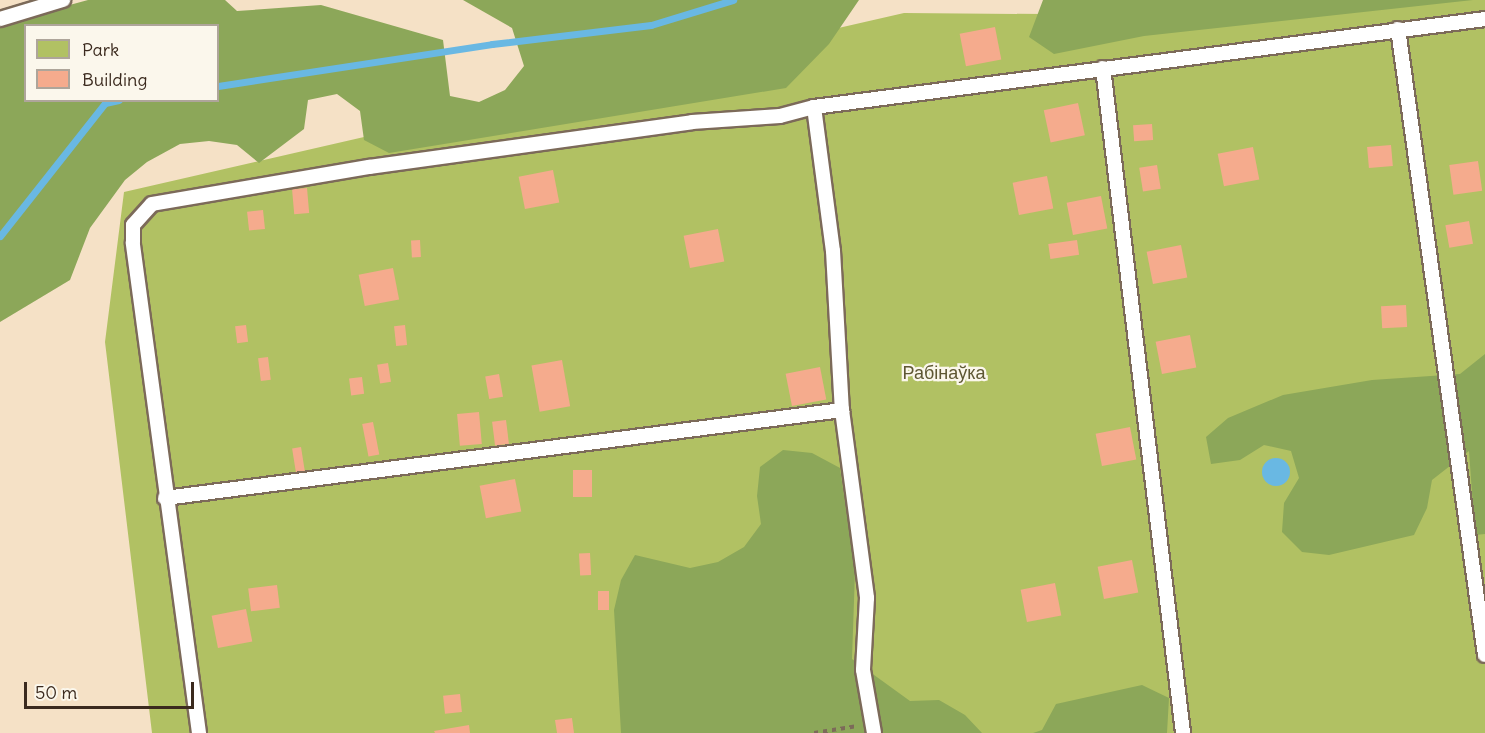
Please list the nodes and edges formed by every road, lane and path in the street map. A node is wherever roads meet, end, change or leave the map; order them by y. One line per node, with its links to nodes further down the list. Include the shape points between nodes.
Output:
1 (63, 0): 2 (lane)
2 (0, 19)
3 (1485, 19): 4 (lane)
4 (1398, 29): 5 (lane); 9 (lane)
5 (1103, 68): 6 (lane); 13 (lane)
6 (814, 107): 7 (lane, via 833,251); 8 (lane, via 780,116 692,122 369,167 152,204 134,225 133,242)
7 (842, 410): 8 (lane); 10 (lane, via 867,598 863,670)
8 (165, 498): 11 (lane)
9 (1485, 655)
10 (873, 729): 12 (path)
11 (199, 733)
12 (814, 733)
13 (1183, 733)

